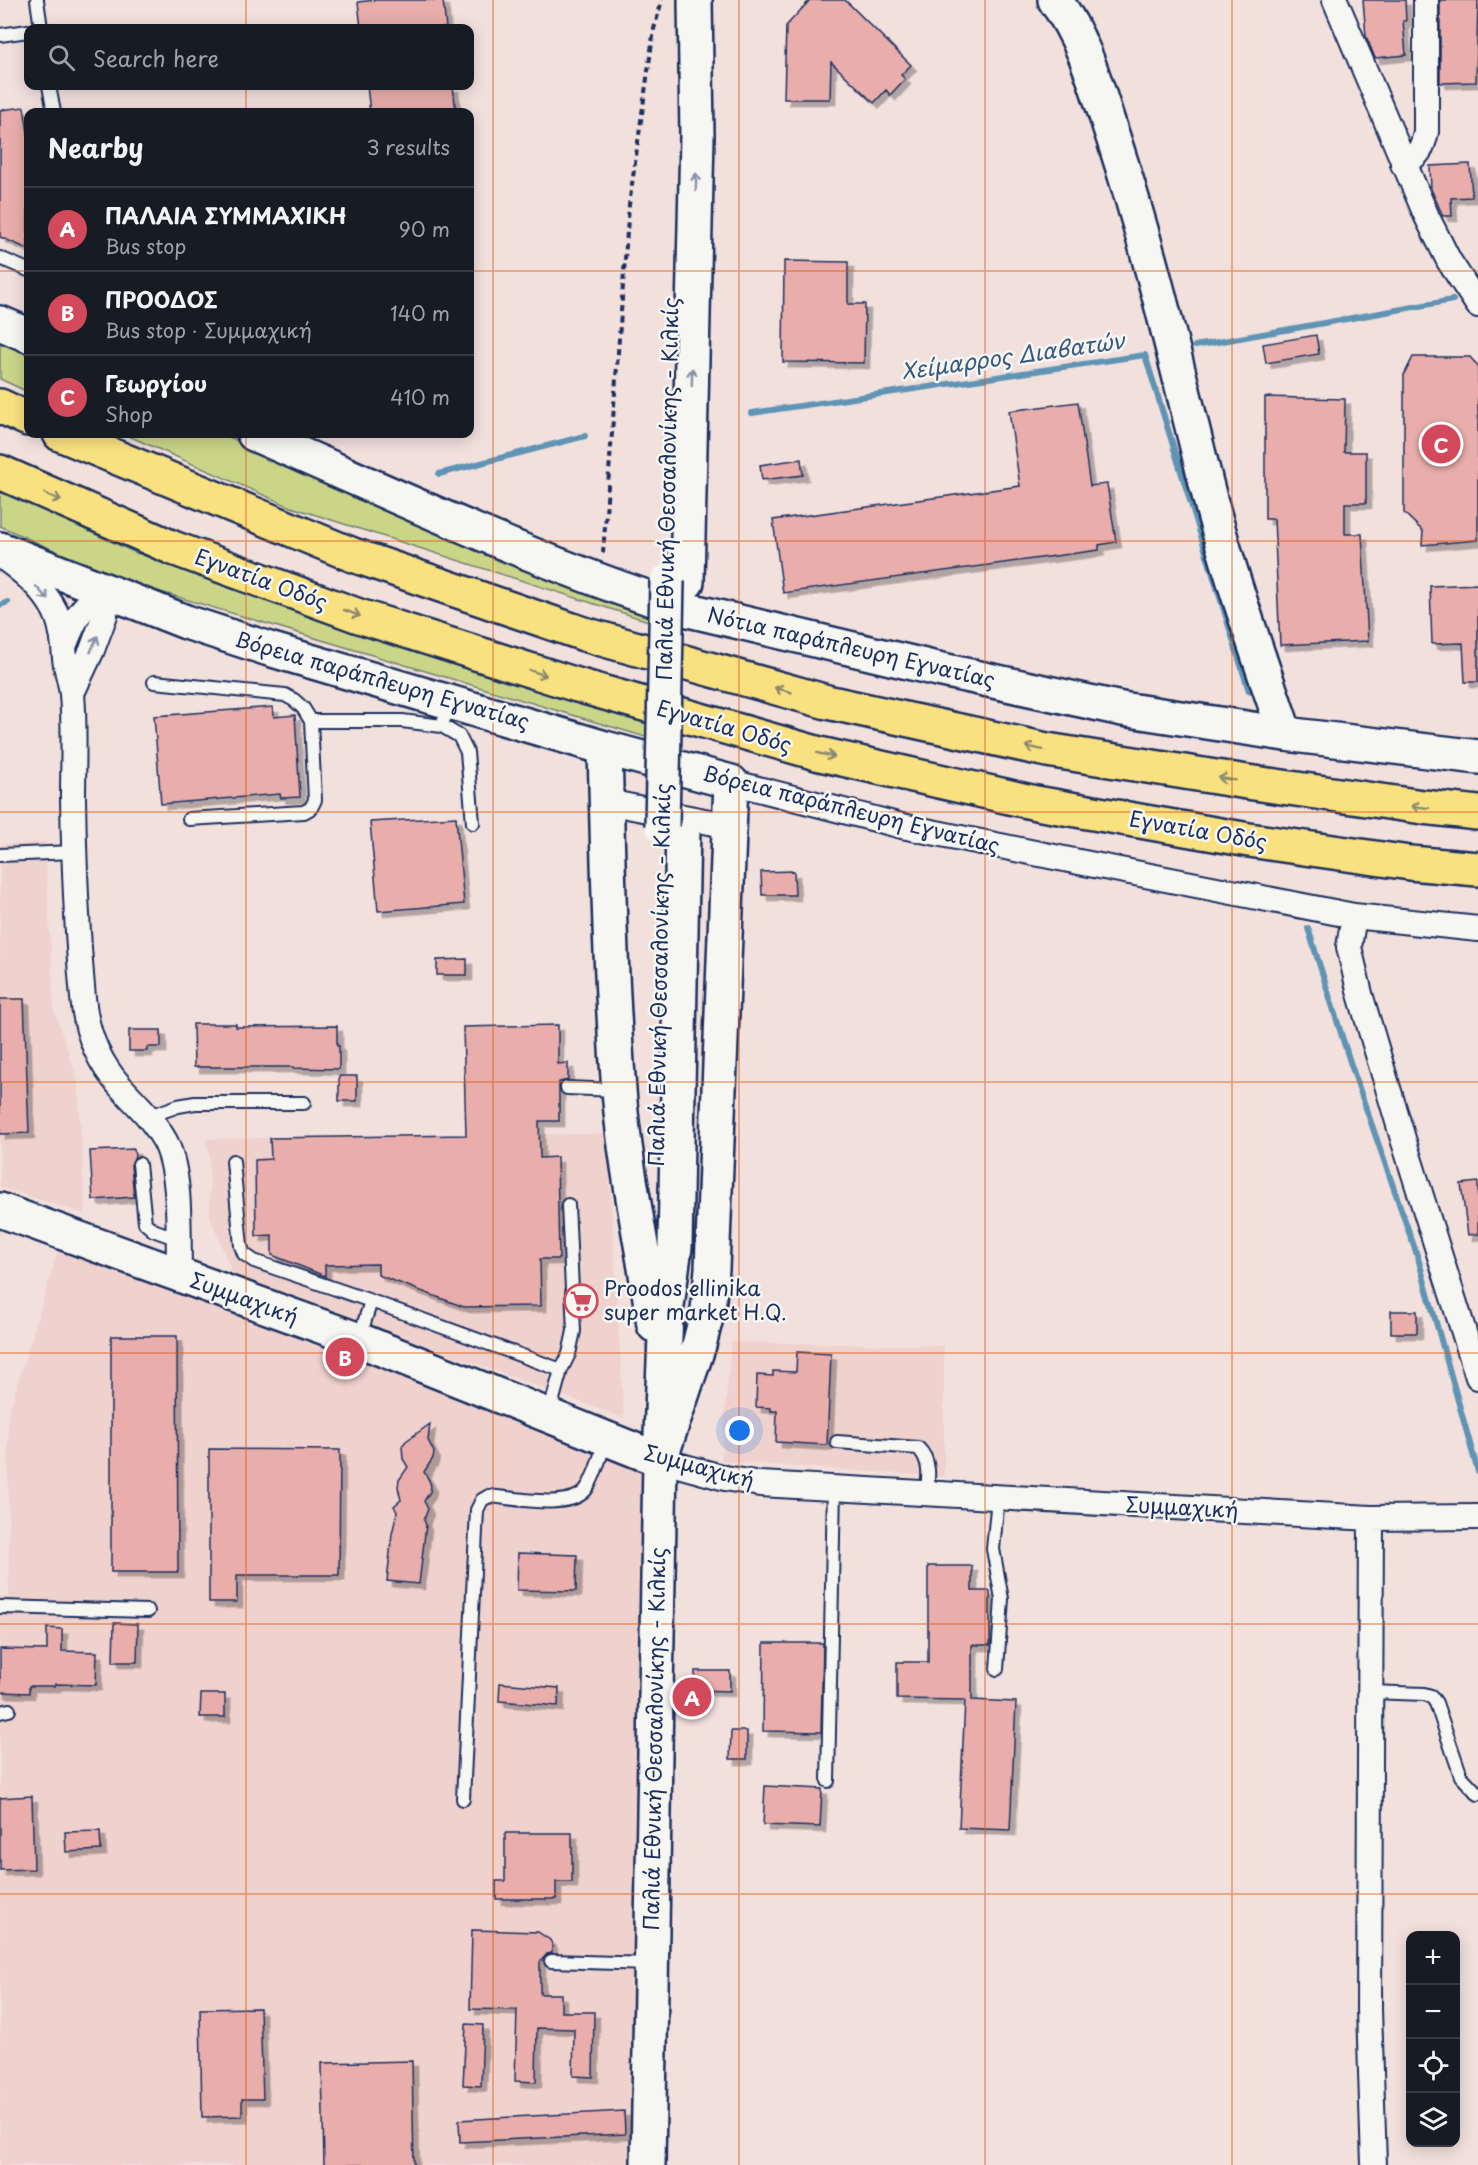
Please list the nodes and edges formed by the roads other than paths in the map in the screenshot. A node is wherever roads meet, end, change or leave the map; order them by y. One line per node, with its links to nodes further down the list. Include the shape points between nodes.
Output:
1 (37, 0): 6 (lane)
2 (1055, 0): 31 (street, via 1068,18 1090,66 1127,181 1155,276 1206,486)
3 (1335, 0): 11 (street)
4 (1426, 0): 11 (street, via 1426,132 1416,157)
5 (695, 13): 59 (street, Παλιά Εθνική Θεσσαλονίκης - Κιλκίς, via 697,136 677,582 672,826 675,1247 666,1314)
6 (40, 24)
7 (24, 32): 8 (lane)
8 (0, 35)
9 (51, 90): 10 (lane)
10 (53, 108)
11 (1403, 164): 14 (street, via 1432,226)
12 (0, 258): 13 (lane)
13 (24, 268)
14 (1470, 281): 15 (street)
15 (1478, 305)
16 (0, 323): 17 (street)
17 (24, 333)
18 (0, 406): 19 (highway)
19 (24, 417)
20 (70, 438): 36 (highway, one-way to 20, via 1047,750 827,702 584,634 353,555)
21 (263, 438): 31 (street, Νότια παράπλευρη Εγνατίας, via 520,549 676,607 1122,709)
22 (0, 472): 42 (highway, Εγνατία Οδός, one-way to 42, via 172,548 359,616 577,685 820,754 1060,807 1249,840)
23 (0, 549): 25 (street, Βόρεια παράπλευρη Εγνατίας)
24 (0, 554): 26 (street, one-way to 26, via 51,602)
25 (103, 591): 26 (street, via 80,610); 28 (street, one-way to 25, via 105,615); 29 (street, Βόρεια παράπλευρη Εγνατίας)
26 (65, 644): 28 (street)
27 (154, 682): 30 (lane, via 285,695 303,708)
28 (72, 693): 40 (street)
29 (446, 713): 30 (lane, via 402,721); 32 (street, Βόρεια παράπλευρη Εγνατίας); 38 (lane, via 467,752)
30 (311, 722): 37 (lane, via 315,800 311,808 304,812)
31 (1285, 734): 33 (street, Νότια παράπλευρη Εγνατίας)
32 (605, 748): 34 (street, Βόρεια παράπλευρη Εγνατίας); 35 (street)
33 (1478, 757)
34 (731, 782): 39 (street); 43 (street, Βόρεια παράπλευρη Εγνατίας, via 902,826)
35 (607, 802): 39 (street); 46 (street)
36 (1478, 813)
37 (189, 819)
38 (473, 823)
39 (730, 826): 63 (street, via 708,1310)
40 (74, 852): 41 (lane); 48 (street, via 87,1026 105,1067)
41 (0, 855)
42 (1478, 869)
43 (1354, 916): 44 (street, Βόρεια παράπλευρη Εγνατίας); 58 (street, via 1349,947 1360,994)
44 (1478, 929)
45 (567, 1088): 46 (lane)
46 (619, 1090): 59 (street)
47 (304, 1103): 48 (lane, via 195,1103)
48 (150, 1116): 53 (street, via 173,1164)
49 (233, 1161): 55 (lane, via 244,1254 260,1264)
50 (139, 1164): 53 (lane, via 145,1224)
51 (568, 1205): 57 (lane, via 574,1331)
52 (0, 1210): 54 (street, Συμμαχική)
53 (178, 1239): 54 (street)
54 (179, 1275): 56 (street, Συμμαχική)
55 (371, 1301): 56 (lane); 57 (lane)
56 (359, 1340): 60 (street, Συμμαχική)
57 (561, 1371): 60 (lane)
58 (1478, 1377)
59 (663, 1383): 63 (street, Παλιά Εθνική Θεσσαλονίκης - Κιλκίς)
60 (549, 1415): 61 (street, Συμμαχική)
61 (606, 1439): 63 (street, Συμμαχική); 75 (lane, via 587,1489 576,1499 558,1502 489,1496 477,1510)
62 (837, 1442): 65 (lane, via 918,1448 925,1454 929,1476)
63 (660, 1460): 64 (street, Συμμαχική, via 760,1484); 77 (street, Παλιά Εθνική Θεσσαλονίκης - Κιλκίς)
64 (834, 1488): 65 (street, Συμμαχική); 73 (lane)
65 (926, 1494): 66 (street, Συμμαχική)
66 (998, 1498): 68 (street, Συμμαχική); 71 (lane, via 993,1549 1002,1599)
67 (1478, 1517): 68 (street, Συμμαχική)
68 (1371, 1518): 72 (street)
69 (0, 1606): 70 (lane)
70 (148, 1611)
71 (997, 1669)
72 (1370, 1692): 74 (lane, via 1431,1696 1461,1776); 79 (street, via 1369,2009)
73 (828, 1781)
74 (1478, 1794)
75 (463, 1799)
76 (551, 1961): 77 (lane)
77 (651, 1964): 78 (street, Παλιά Εθνική Θεσσαλονίκης - Κιλκίς)
78 (648, 2165)
79 (1374, 2165)

